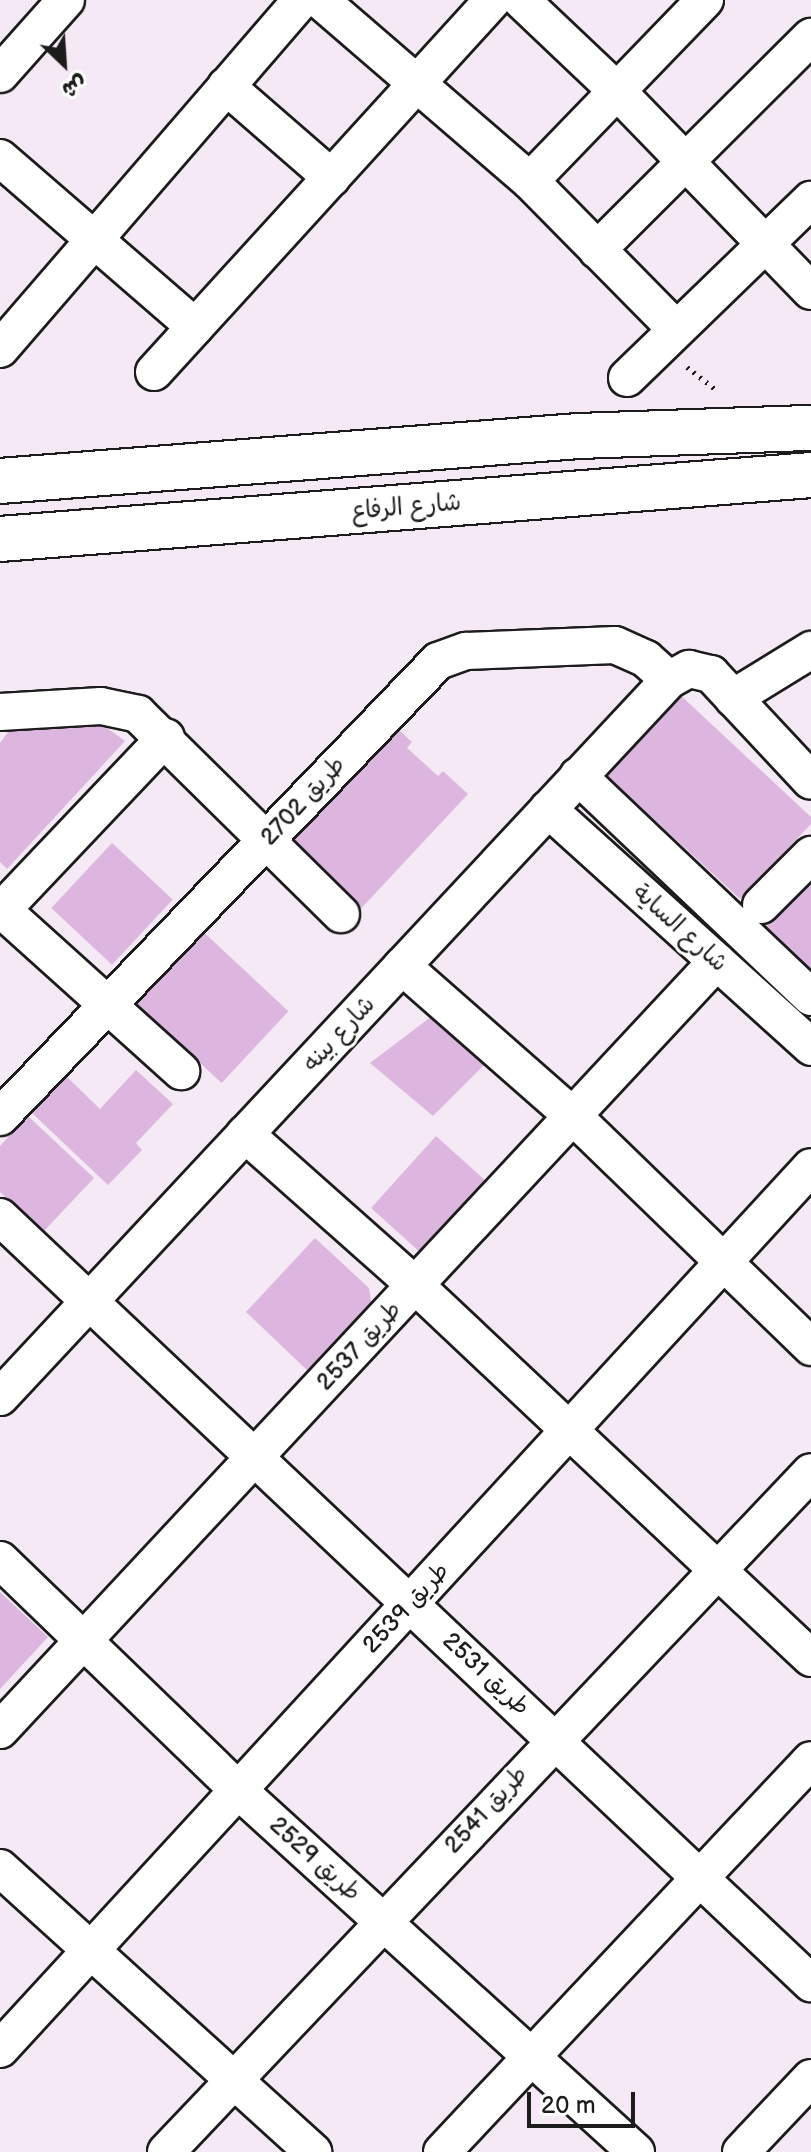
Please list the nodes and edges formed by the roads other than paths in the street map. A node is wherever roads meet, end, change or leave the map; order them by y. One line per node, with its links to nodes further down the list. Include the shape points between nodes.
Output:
1 (66, 0): 8 (street)
2 (301, 0): 10 (street)
3 (320, 0): 9 (street)
4 (493, 0): 9 (street)
5 (521, 0): 11 (street)
6 (705, 0): 11 (street)
7 (811, 37): 13 (street)
8 (0, 74)
9 (418, 85): 14 (street); 15 (street)
10 (226, 86): 14 (street); 17 (street)
11 (616, 90): 13 (street); 15 (street)
12 (0, 158): 17 (street)
13 (683, 160): 18 (street); 19 (street)
14 (332, 178): 21 (street)
15 (530, 181): 19 (street)
16 (811, 200): 18 (street)
17 (93, 236): 21 (street); 23 (street)
18 (763, 243): 20 (street); 22 (street)
19 (597, 250): 22 (street)
20 (811, 291)
21 (195, 327): 24 (street)
22 (670, 335): 25 (street)
23 (0, 349)
24 (154, 372)
25 (627, 378)
26 (811, 428): 28 (main road, via 578,436)
27 (811, 475): 29 (main road, شارع الرفاع)
28 (0, 481)
29 (0, 539)
30 (811, 650): 32 (street)
31 (674, 676): 32 (street, via 698,669 711,674); 35 (street, شارع بينه); 38 (street, طريق 2702, via 615,645 452,655 416,680)
32 (733, 698): 36 (street)
33 (0, 712): 34 (street, via 120,708 153,724)
34 (166, 737): 38 (street); 41 (street)
35 (578, 776): 37 (street, شارع بينه); 45 (street, شارع الساية)
36 (811, 781)
37 (548, 809): 43 (street, شارع الساية); 44 (street, شارع بينه)
38 (264, 842): 42 (street); 46 (street, طريق 2702)
39 (811, 855): 40 (street)
40 (761, 905)
41 (1, 910): 46 (street)
42 (341, 914)
43 (717, 961): 47 (street, شارع الساية); 49 (street, طريق 2537)
44 (402, 966): 49 (street); 51 (street, شارع بينه)
45 (811, 997)
46 (107, 1005): 48 (street); 50 (street, طريق 2702)
47 (811, 1047)
48 (181, 1071)
49 (573, 1116): 54 (street); 55 (street, طريق 2537)
50 (0, 1117)
51 (245, 1134): 55 (street); 56 (street, شارع بينه)
52 (811, 1167): 54 (street, طريق 2539)
53 (0, 1217): 56 (street, طريق 2531)
54 (723, 1263): 57 (street); 59 (street, طريق 2539)
55 (415, 1285): 59 (street); 60 (street, طريق 2537)
56 (89, 1301): 58 (street, شارع بينه); 60 (street, طريق 2531)
57 (811, 1347)
58 (0, 1397)
59 (570, 1430): 63 (street); 64 (street, طريق 2539)
60 (256, 1455): 64 (street, طريق 2531); 65 (street, طريق 2537)
61 (811, 1472): 63 (street, طريق 2541)
62 (0, 1560): 65 (street, طريق 2529)
63 (718, 1570): 66 (street); 68 (street, طريق 2541)
64 (411, 1603): 68 (street, طريق 2531); 70 (street, طريق 2539)
65 (85, 1639): 67 (street, طريق 2537); 70 (street, طريق 2529)
66 (811, 1658)
67 (0, 1730)
68 (553, 1738): 72 (street, طريق 2531); 73 (street, طريق 2541)
69 (811, 1760): 72 (street)
70 (238, 1790): 73 (street, طريق 2529); 74 (street, طريق 2539)
71 (0, 1868): 74 (street)
72 (700, 1877): 75 (street, طريق 2531); 77 (street)
73 (382, 1921): 77 (street, طريق 2529); 79 (street, طريق 2541)
74 (91, 1950): 76 (street, طريق 2539); 79 (street)
75 (811, 1983)
76 (0, 2049)
77 (531, 2057): 82 (street); 83 (street, طريق 2529)
78 (811, 2078): 84 (street)
79 (233, 2080): 80 (street, طريق 2541); 81 (street)
80 (166, 2152)
81 (313, 2152)
82 (442, 2152)
83 (636, 2152)
84 (741, 2152)

